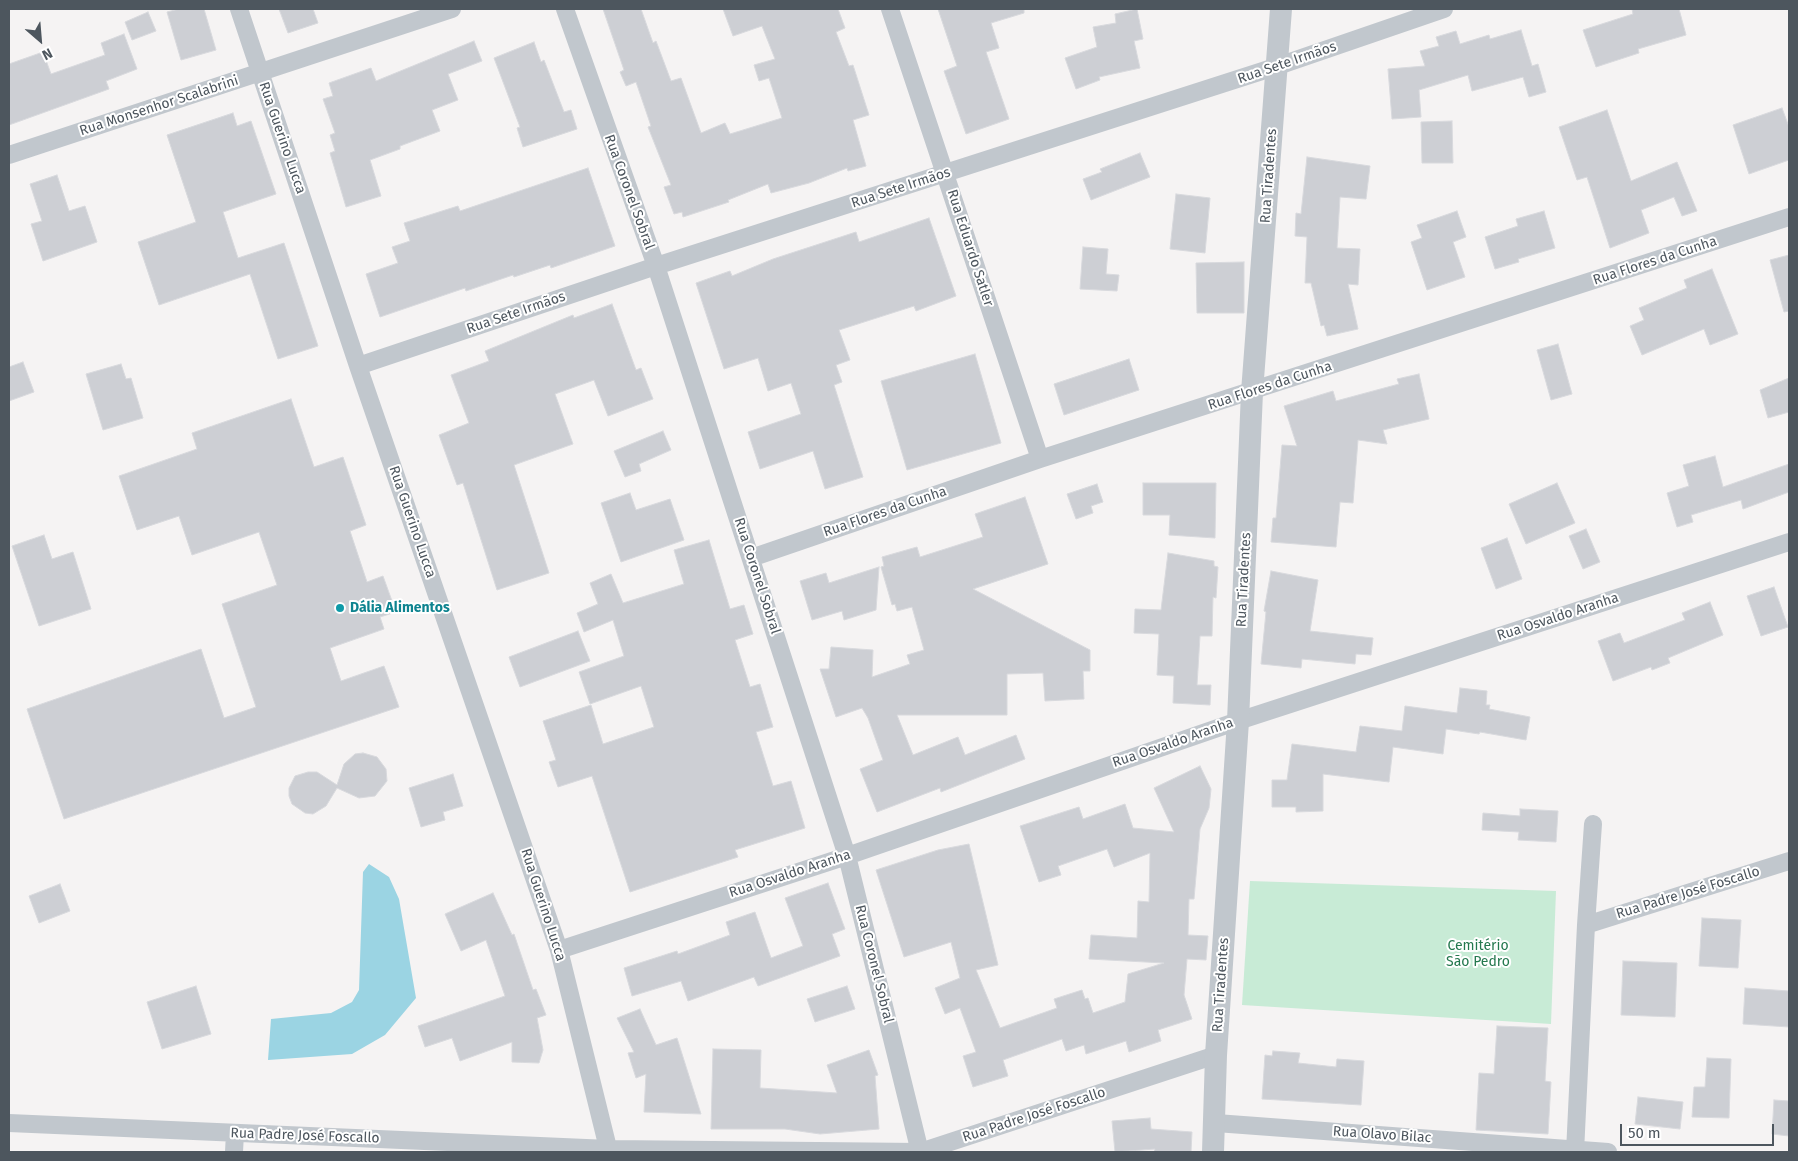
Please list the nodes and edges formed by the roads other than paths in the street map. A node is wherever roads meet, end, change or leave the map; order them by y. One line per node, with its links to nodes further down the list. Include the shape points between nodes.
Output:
1 (240, 9): 8 (street, Rua Guerino Lucca)
2 (452, 9): 8 (street, Rua Monsenhor Scalabrini)
3 (565, 9): 12 (street, Rua Coronel Sobral)
4 (890, 9): 10 (street, Rua Eduardo Satler)
5 (1281, 9): 7 (street, Rua Tiradentes)
6 (1444, 9): 7 (street, Rua Sete Irmãos)
7 (1278, 66): 10 (street, Rua Sete Irmãos); 14 (street, Rua Tiradentes)
8 (260, 73): 9 (street, Rua Monsenhor Scalabrini); 13 (street, Rua Guerino Lucca)
9 (9, 155)
10 (945, 174): 12 (street, Rua Sete Irmãos); 15 (street, Rua Eduardo Satler)
11 (1789, 217): 14 (street, Rua Flores da Cunha)
12 (656, 266): 13 (street, Rua Sete Irmãos); 17 (street, Rua Coronel Sobral)
13 (358, 366): 23 (street, Rua Guerino Lucca)
14 (1252, 392): 15 (street, Rua Flores da Cunha); 18 (street, Rua Tiradentes)
15 (1040, 459): 17 (street, Rua Flores da Cunha)
16 (1789, 542): 18 (street, Rua Osvaldo Aranha)
17 (751, 558): 20 (street, Rua Coronel Sobral)
18 (1238, 721): 20 (street, Rua Osvaldo Aranha); 24 (street, Rua Tiradentes)
19 (1593, 824): 22 (street)
20 (847, 856): 23 (street, Rua Osvaldo Aranha); 31 (street, Rua Coronel Sobral)
21 (1789, 861): 22 (street, Rua Padre José Foscallo)
22 (1586, 925): 29 (street)
23 (559, 950): 28 (street, Rua Guerino Lucca)
24 (1216, 1054): 26 (street, Rua Tiradentes); 31 (street, Rua Padre José Foscallo)
25 (9, 1123): 27 (street, Rua Padre José Foscallo)
26 (1216, 1123): 29 (street, Rua Olavo Bilac); 32 (street, Rua Tiradentes)
27 (235, 1133): 28 (street, Rua Padre José Foscallo); 30 (street)
28 (609, 1151): 31 (street, Rua Padre José Foscallo)
29 (1575, 1151): 33 (street, Rua Olavo Bilac)
30 (234, 1152)
31 (920, 1152)
32 (1213, 1152)
33 (1608, 1152)

